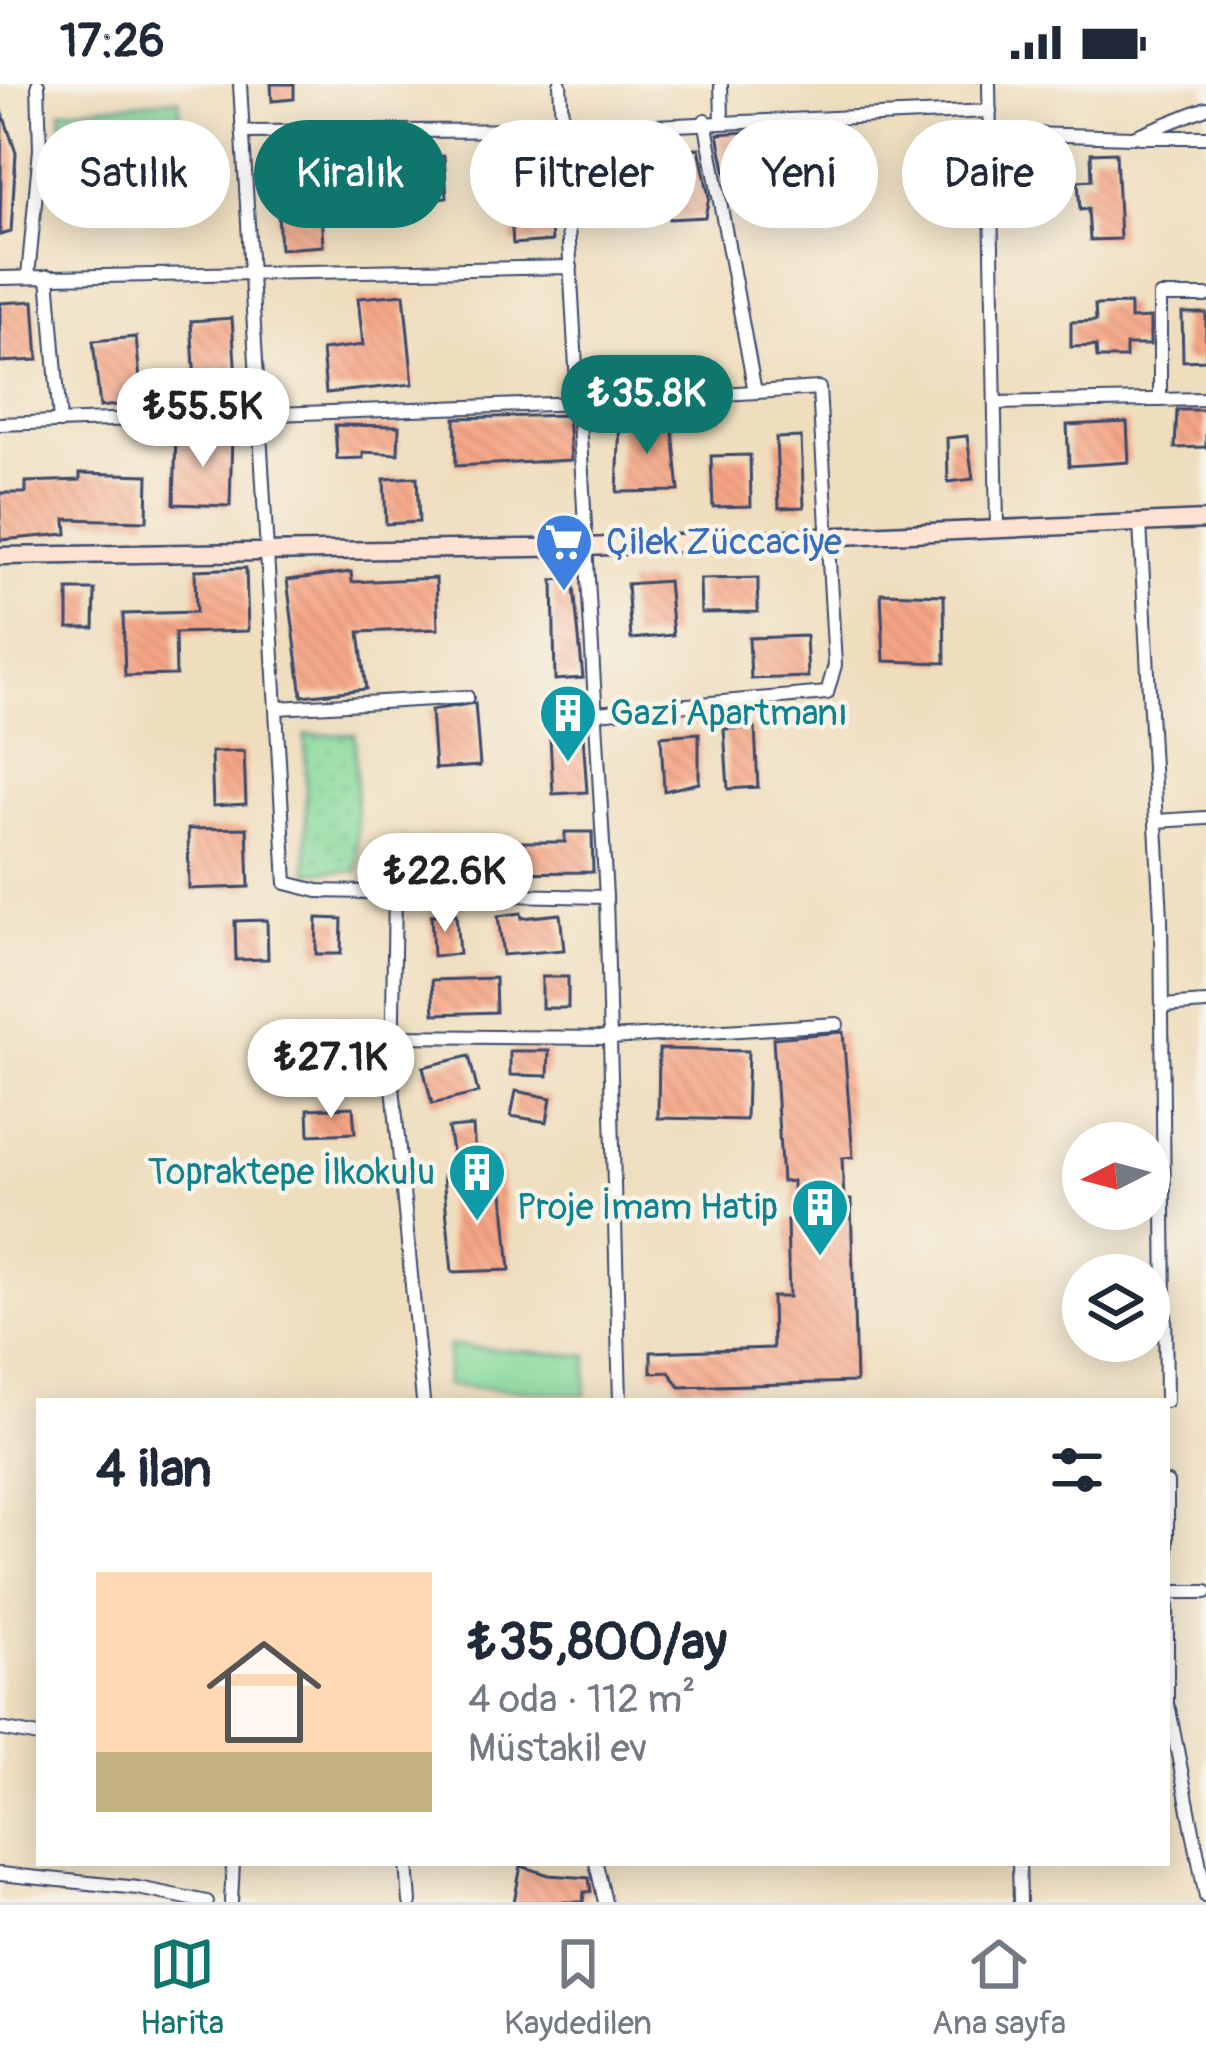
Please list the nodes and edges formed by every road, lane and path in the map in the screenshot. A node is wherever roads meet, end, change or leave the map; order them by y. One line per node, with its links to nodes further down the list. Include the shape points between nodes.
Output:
1 (38, 84): 23 (street)
2 (240, 84): 14 (street)
3 (560, 84): 9 (street)
4 (722, 84): 8 (street)
5 (989, 84): 7 (street)
6 (1206, 108): 16 (street)
7 (990, 111): 8 (street); 11 (street)
8 (722, 119): 10 (street)
9 (562, 120)
10 (705, 120): 12 (street); 26 (street)
11 (990, 120)
12 (696, 121)
13 (470, 131): 14 (street)
14 (243, 132): 21 (street)
15 (1076, 135): 16 (street)
16 (1132, 137): 17 (street)
17 (1206, 137)
18 (569, 228): 20 (street)
19 (992, 228): 30 (street)
20 (571, 267): 21 (street); 29 (street)
21 (252, 270): 22 (street); 31 (street)
22 (48, 276): 23 (street); 32 (street)
23 (28, 277): 24 (street)
24 (0, 278)
25 (1206, 296): 28 (street, via 1160,296)
26 (755, 392): 29 (street); 37 (street, via 820,388)
27 (1206, 399): 28 (street)
28 (1160, 400): 30 (street)
29 (579, 403): 31 (street); 38 (street)
30 (995, 403): 36 (street)
31 (262, 412): 32 (street); 39 (street)
32 (60, 422): 33 (street)
33 (0, 424)
34 (1206, 520): 35 (main road)
35 (1140, 523): 36 (main road); 45 (street)
36 (997, 528): 37 (main road)
37 (825, 533): 38 (main road); 43 (street, via 835,664 827,693)
38 (587, 547): 39 (main road); 43 (street)
39 (271, 549): 40 (main road); 42 (street)
40 (0, 556)
41 (467, 697): 42 (street)
42 (278, 708): 46 (street, via 286,883)
43 (596, 713): 47 (street)
44 (1206, 818): 45 (street)
45 (1156, 821): 49 (street)
46 (395, 892): 47 (street); 51 (street)
47 (606, 897): 52 (street)
48 (1206, 1003): 49 (street)
49 (1162, 1006): 55 (street)
50 (836, 1024): 52 (street)
51 (393, 1036): 52 (street); 53 (street)
52 (610, 1038): 54 (street)
53 (423, 1398)
54 (620, 1398)
55 (1166, 1398)
56 (1170, 1592): 57 (street)
57 (1206, 1592)
58 (1170, 1719): 66 (street)
59 (0, 1730): 60 (street)
60 (36, 1736)
61 (233, 1866): 68 (street)
62 (407, 1866): 69 (street)
63 (597, 1866): 70 (street)
64 (1019, 1866): 71 (street)
65 (0, 1874): 67 (street)
66 (1206, 1897)
67 (207, 1902)
68 (231, 1902)
69 (410, 1902)
70 (605, 1902)
71 (1020, 1902)

